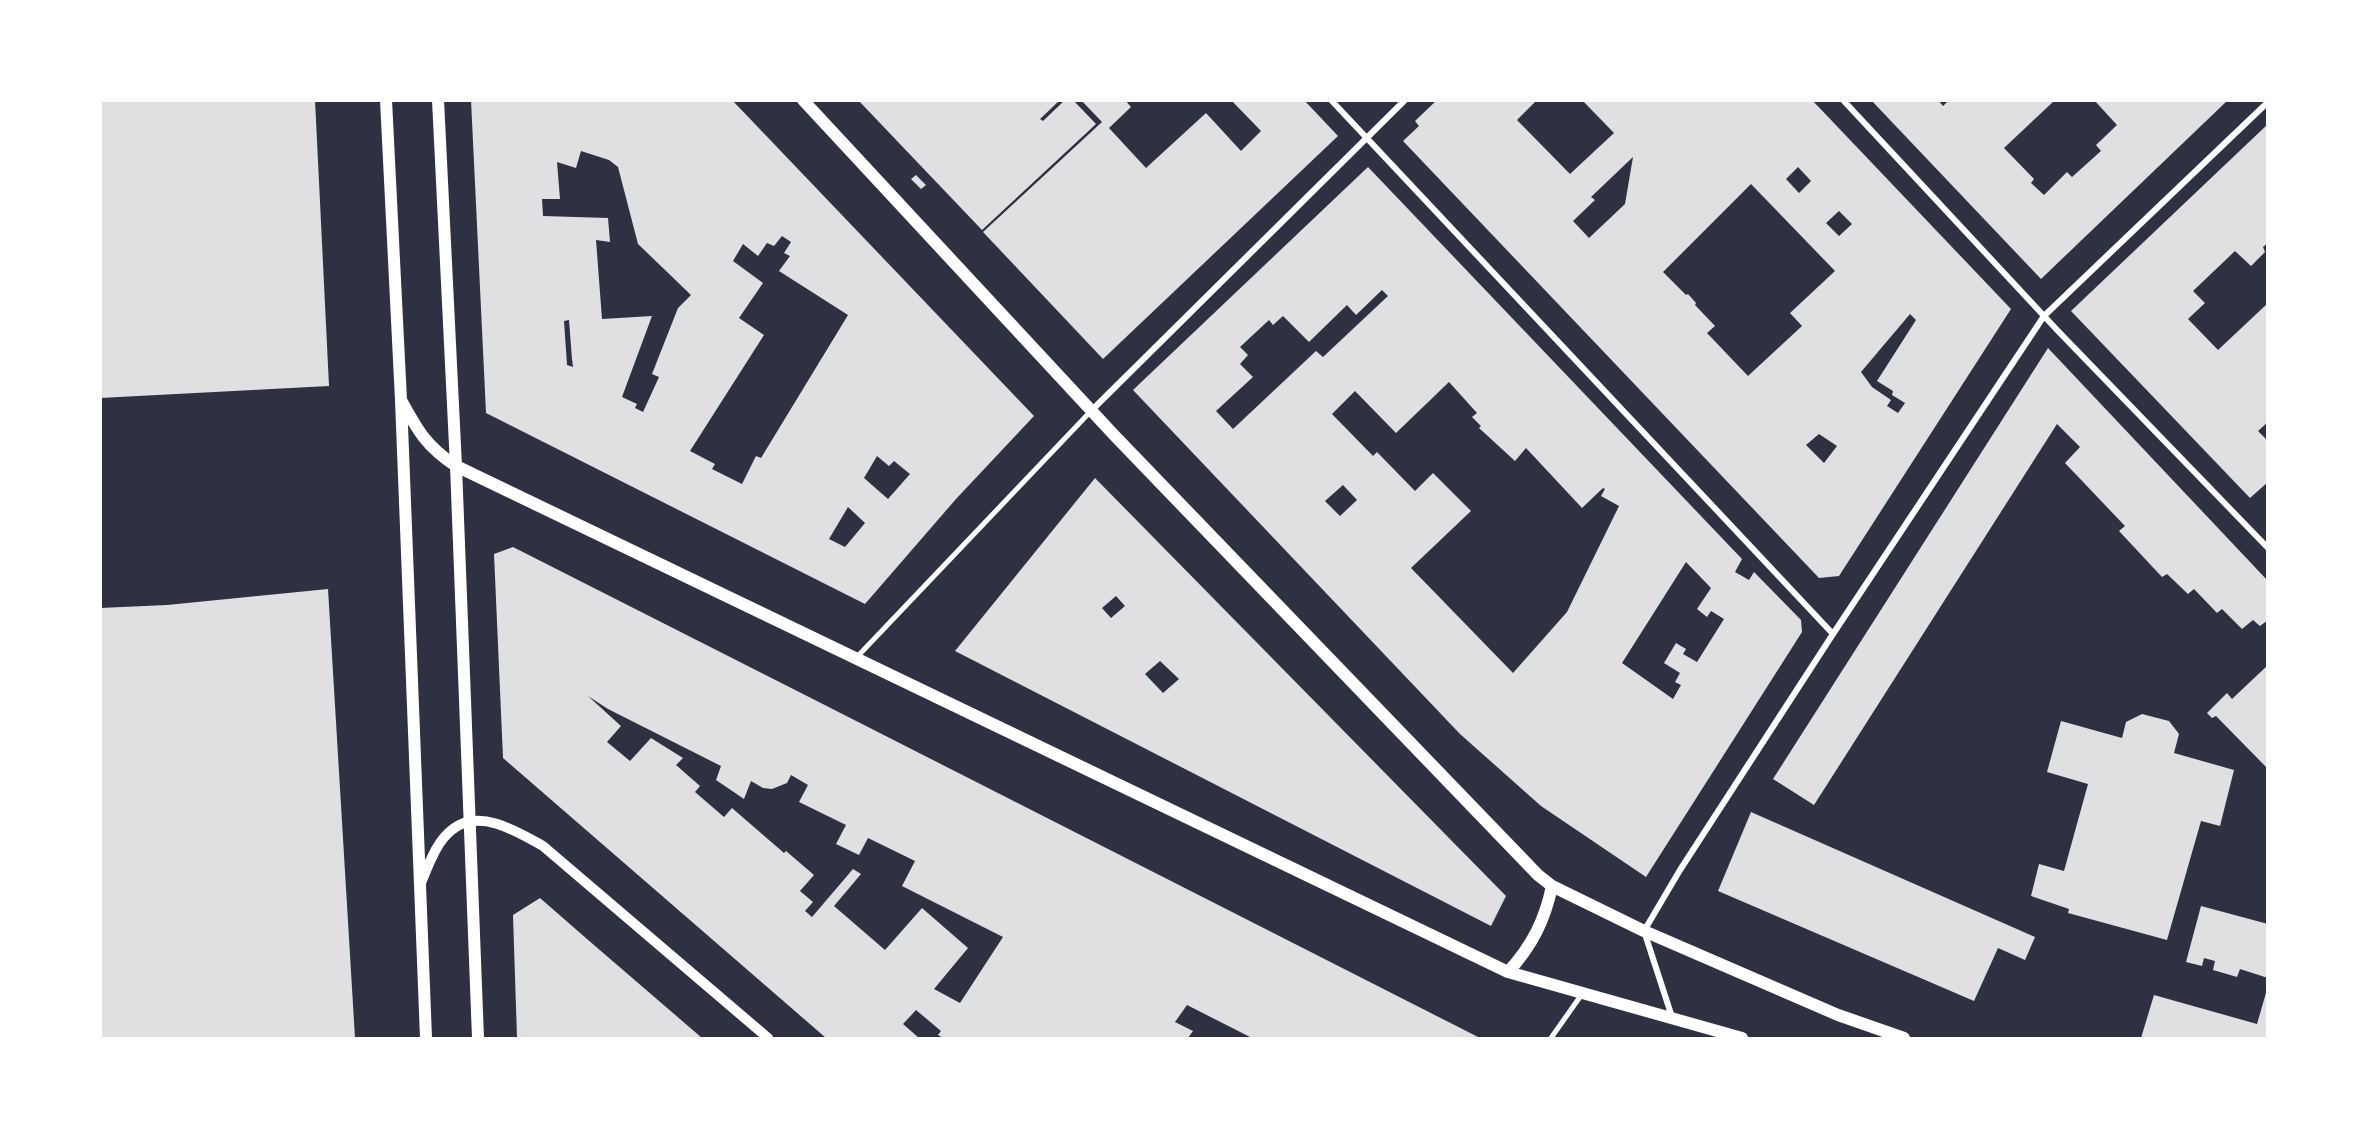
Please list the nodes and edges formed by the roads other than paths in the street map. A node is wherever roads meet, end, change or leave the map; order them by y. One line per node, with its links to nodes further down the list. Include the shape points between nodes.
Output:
1 (386, 100): 10 (main road)
2 (438, 100): 12 (main road)
3 (803, 100): 11 (main road)
4 (1331, 100): 8 (street)
5 (1405, 100): 8 (street)
6 (1843, 100): 9 (street)
7 (2268, 102): 9 (street)
8 (1366, 137): 11 (street); 14 (street)
9 (2044, 316): 13 (street); 14 (street)
10 (401, 400): 12 (main road, via 433,451); 17 (main road)
11 (1091, 411): 15 (street); 18 (main road)
12 (456, 466): 15 (main road); 16 (main road)
13 (2268, 548)
14 (1833, 634): 19 (street)
15 (856, 658): 20 (main road)
16 (468, 821): 17 (street, via 452,829 443,840); 24 (main road); 25 (street, via 515,830 543,846)
17 (420, 886): 23 (main road)
18 (1552, 886): 19 (main road); 20 (main road, via 1537,935)
19 (1644, 931): 22 (street); 28 (main road, via 1838,1015)
20 (1508, 972): 21 (main road)
21 (1582, 994): 22 (main road); 26 (street)
22 (1672, 1019): 27 (main road)
23 (426, 1038)
24 (478, 1038)
25 (768, 1038)
26 (1551, 1038)
27 (1742, 1038)
28 (1904, 1038)

